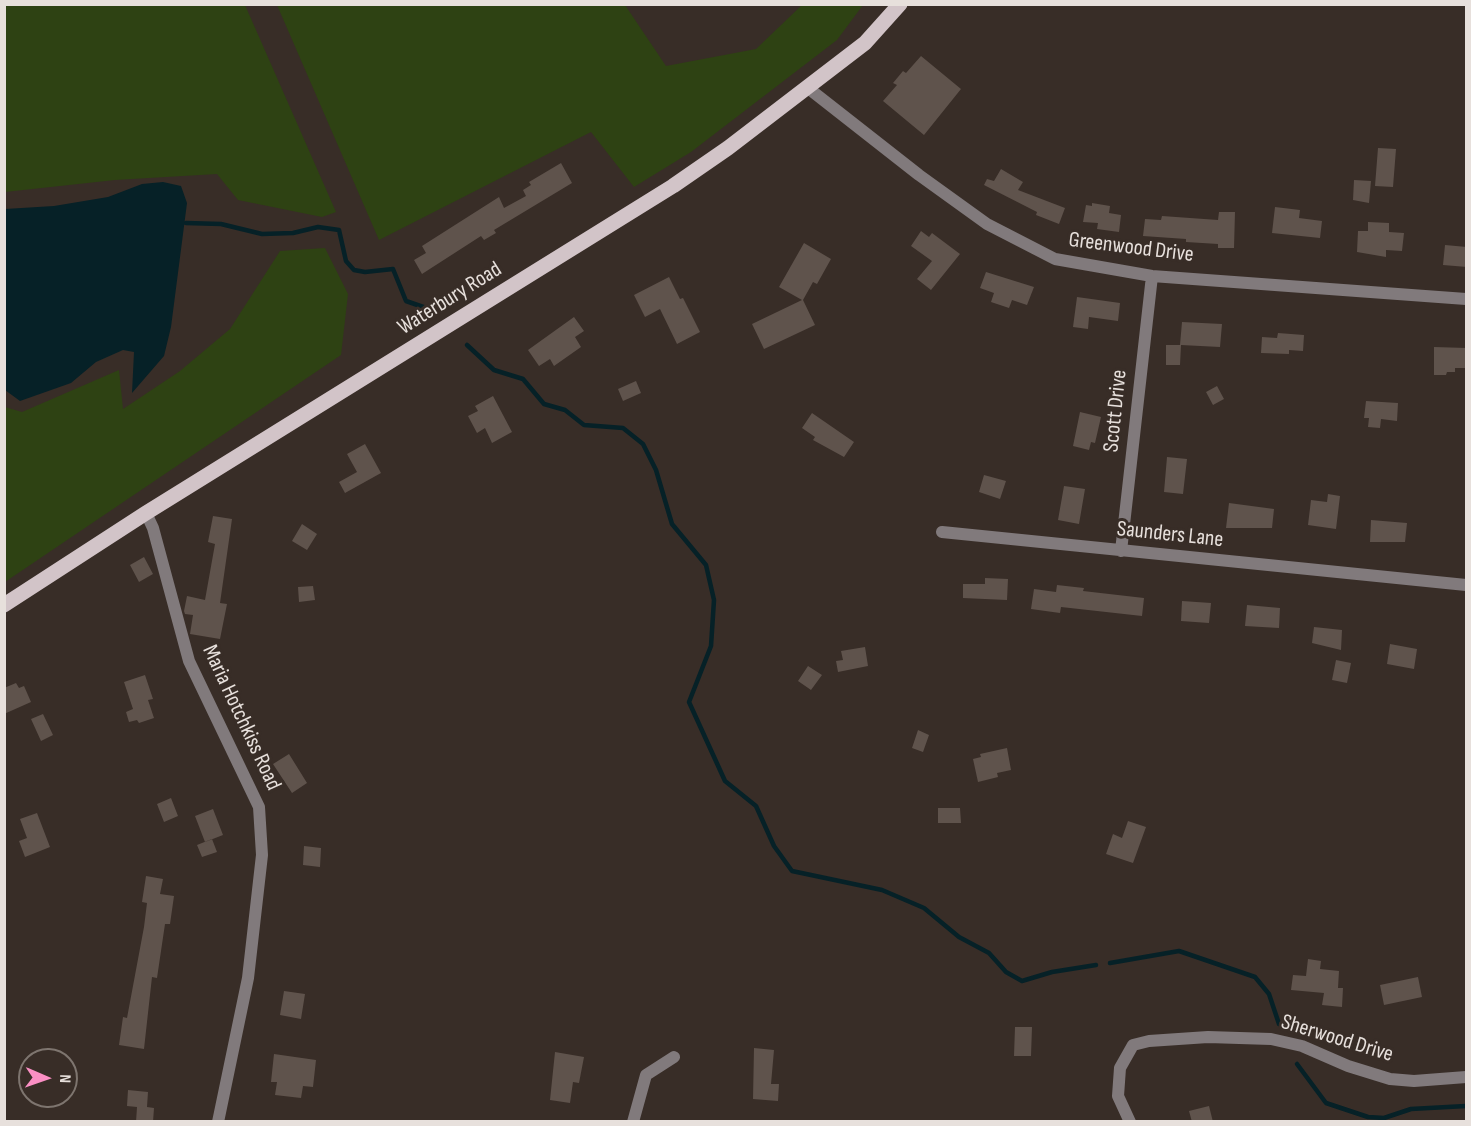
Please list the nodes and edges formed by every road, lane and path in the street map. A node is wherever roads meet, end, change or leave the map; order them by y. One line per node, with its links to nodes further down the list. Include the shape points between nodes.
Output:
1 (900, 4): 2 (main road, Waterbury Road, via 865,43)
2 (808, 88): 3 (street, Greenwood Drive, via 987,224 1055,259); 5 (main road, Waterbury Road, via 673,186)
3 (1152, 276): 4 (street, Greenwood Drive); 7 (street, Scott Drive)
4 (1467, 299)
5 (146, 513): 9 (main road, Waterbury Road); 12 (street, Maria Hotchkiss Road, via 189,661 259,807 262,855 248,978)
6 (942, 532): 7 (street, Saunders Lane)
7 (1121, 551): 8 (street, Saunders Lane)
8 (1467, 585)
9 (4, 605)
10 (674, 1057): 13 (street, via 646,1075)
11 (1467, 1077): 14 (street, Sherwood Drive, via 1390,1080 1302,1046 1271,1040 1208,1037 1149,1041 1132,1045 1120,1068 1118,1096)
12 (218, 1122)
13 (633, 1122)
14 (1130, 1122)

